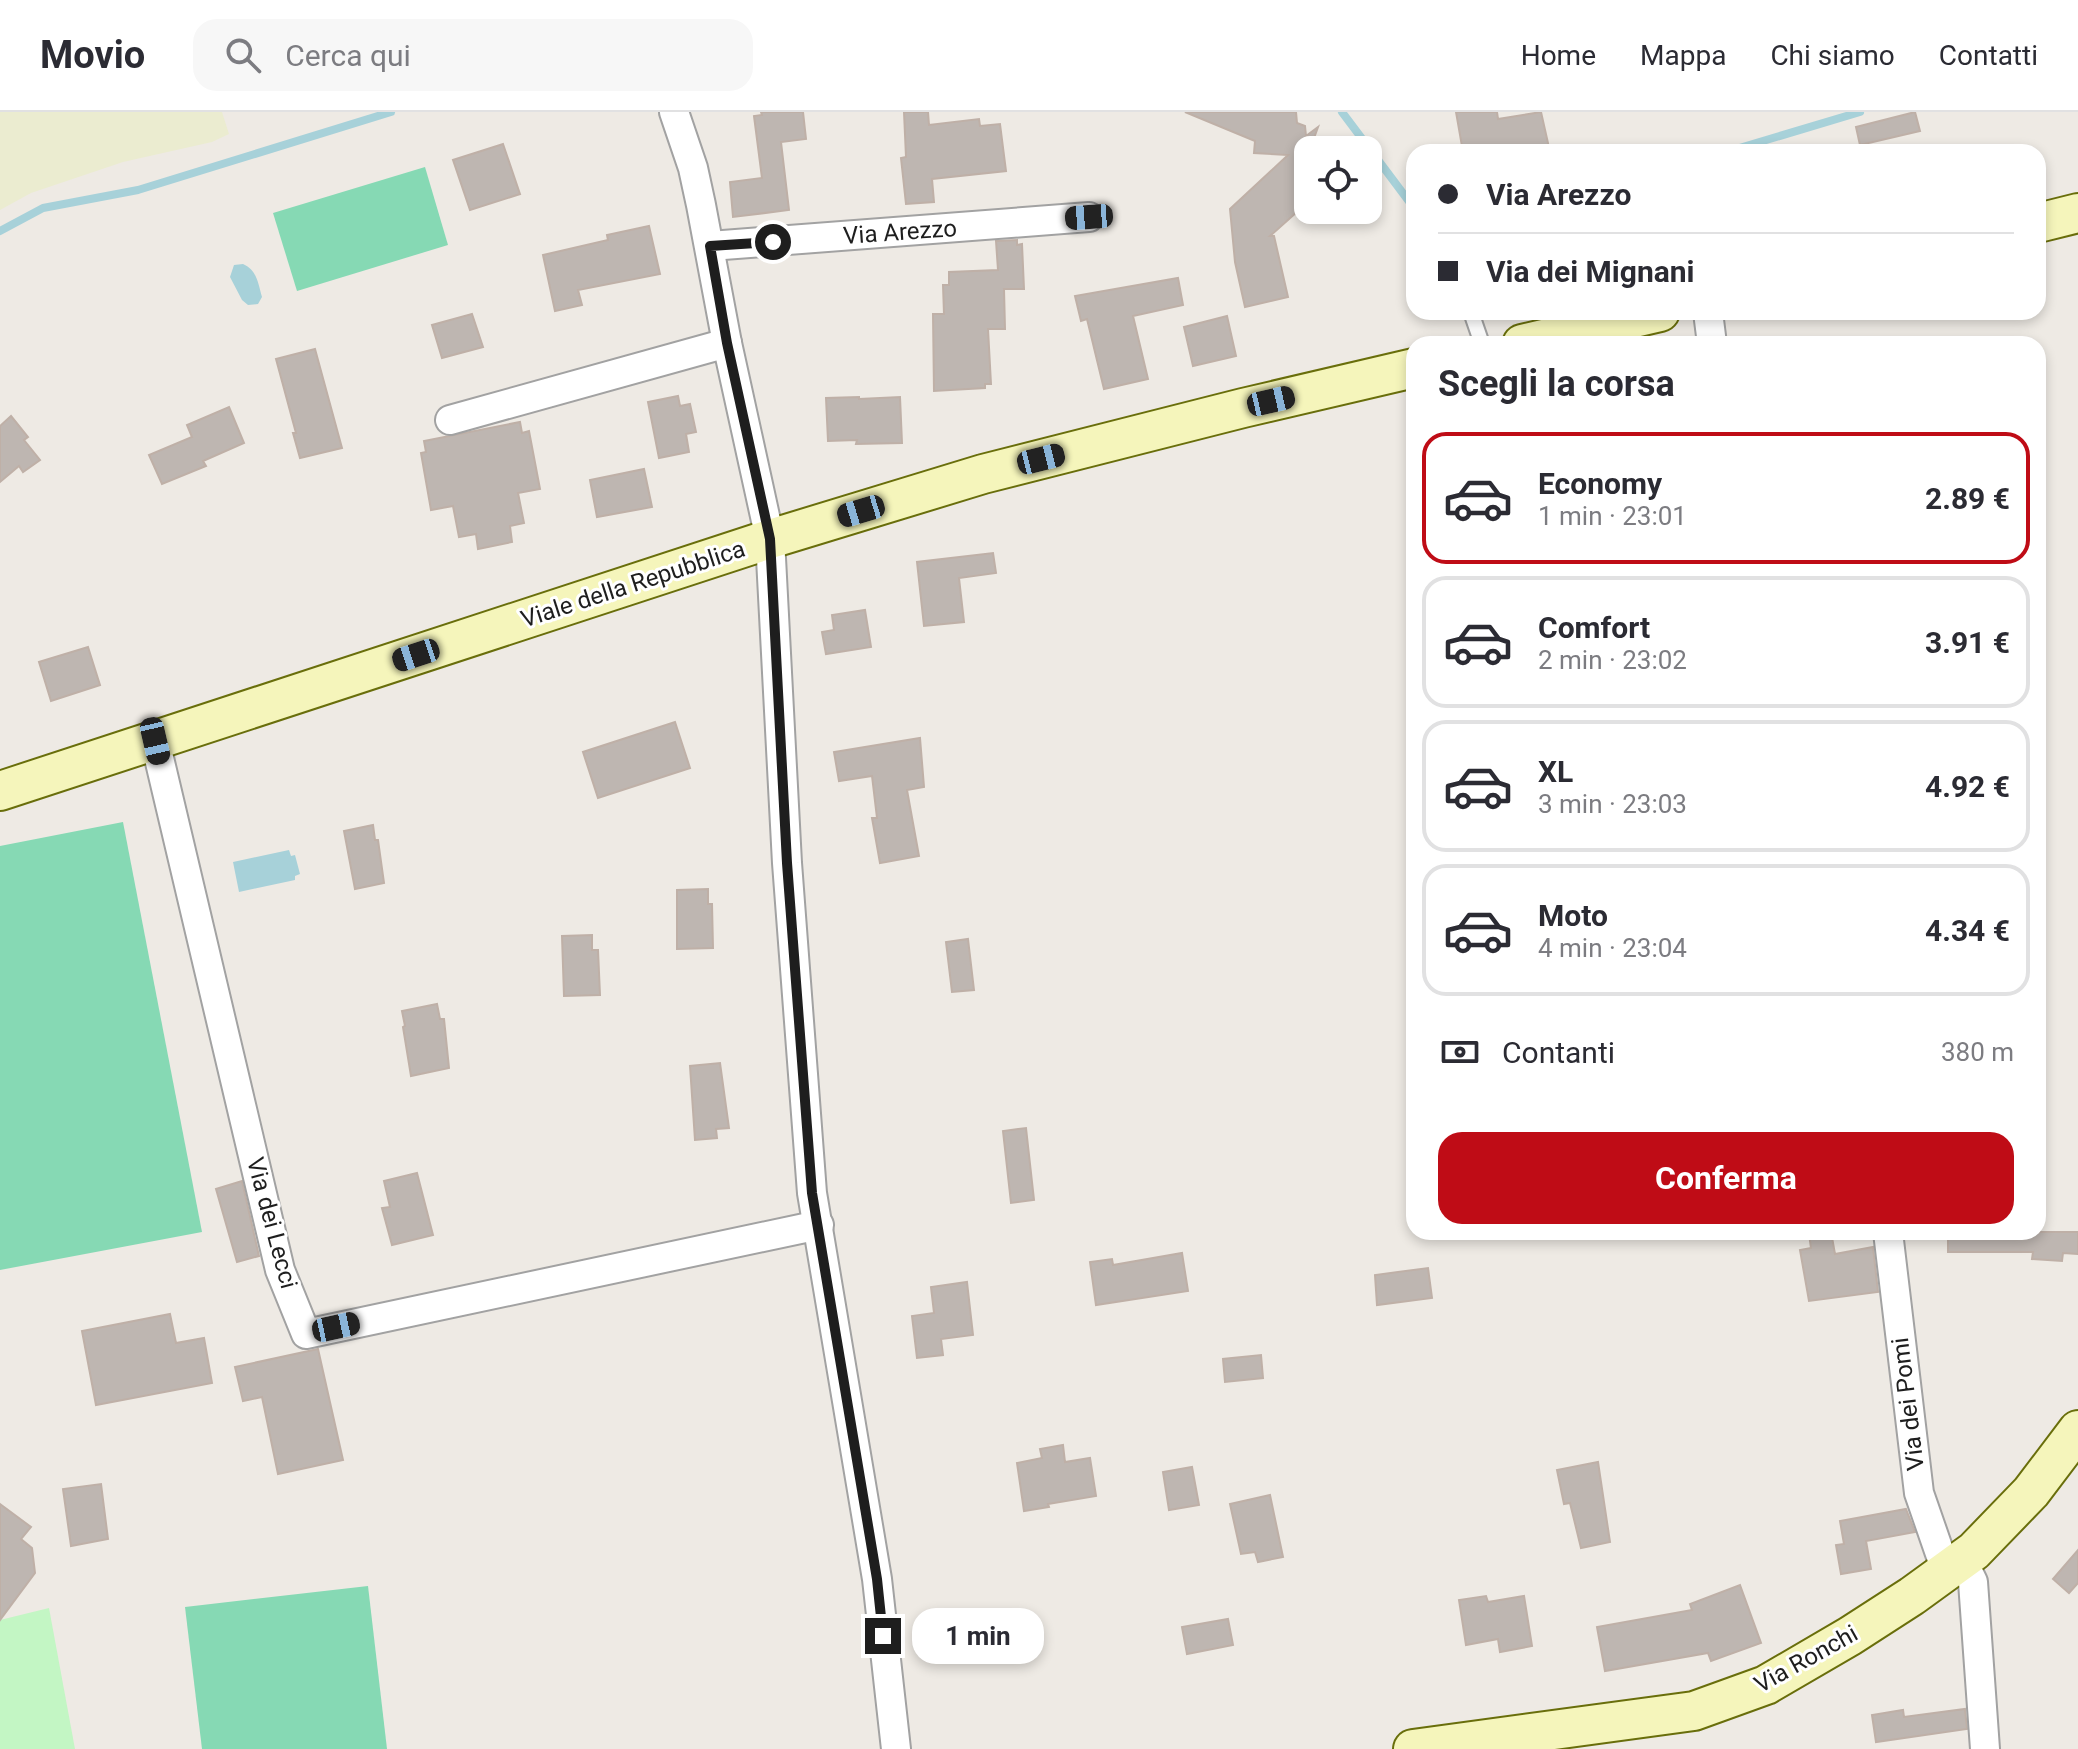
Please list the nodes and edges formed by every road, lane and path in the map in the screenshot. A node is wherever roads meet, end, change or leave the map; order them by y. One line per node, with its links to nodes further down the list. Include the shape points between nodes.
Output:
1 (674, 112): 5 (street)
2 (2078, 213): 4 (main road)
3 (1089, 217): 5 (street, Via Arezzo)
4 (2046, 221)
5 (710, 246): 8 (street)
6 (1626, 320): 7 (main road)
7 (1556, 336)
8 (727, 343): 10 (street); 11 (street)
9 (1406, 370): 11 (main road, Viale della Repubblica, via 983,474)
10 (450, 420)
11 (770, 539): 12 (main road, Viale della Repubblica); 14 (street, via 787,863 812,1193)
12 (155, 741): 13 (main road, Viale della Repubblica); 14 (street, Via dei Lecci, via 280,1270 306,1334)
13 (0, 791)
14 (819, 1225): 18 (street, via 877,1579)
15 (1889, 1240): 17 (street, Via dei Pomi, via 1919,1493)
16 (2078, 1430): 17 (main road, Via Ronchi, via 2031,1492)
17 (1954, 1565): 19 (main road, Via Ronchi, via 1766,1685 1694,1711); 20 (street, Via dei Pomi, via 1973,1582)
18 (896, 1749)
19 (1413, 1749)
20 (1985, 1749)

